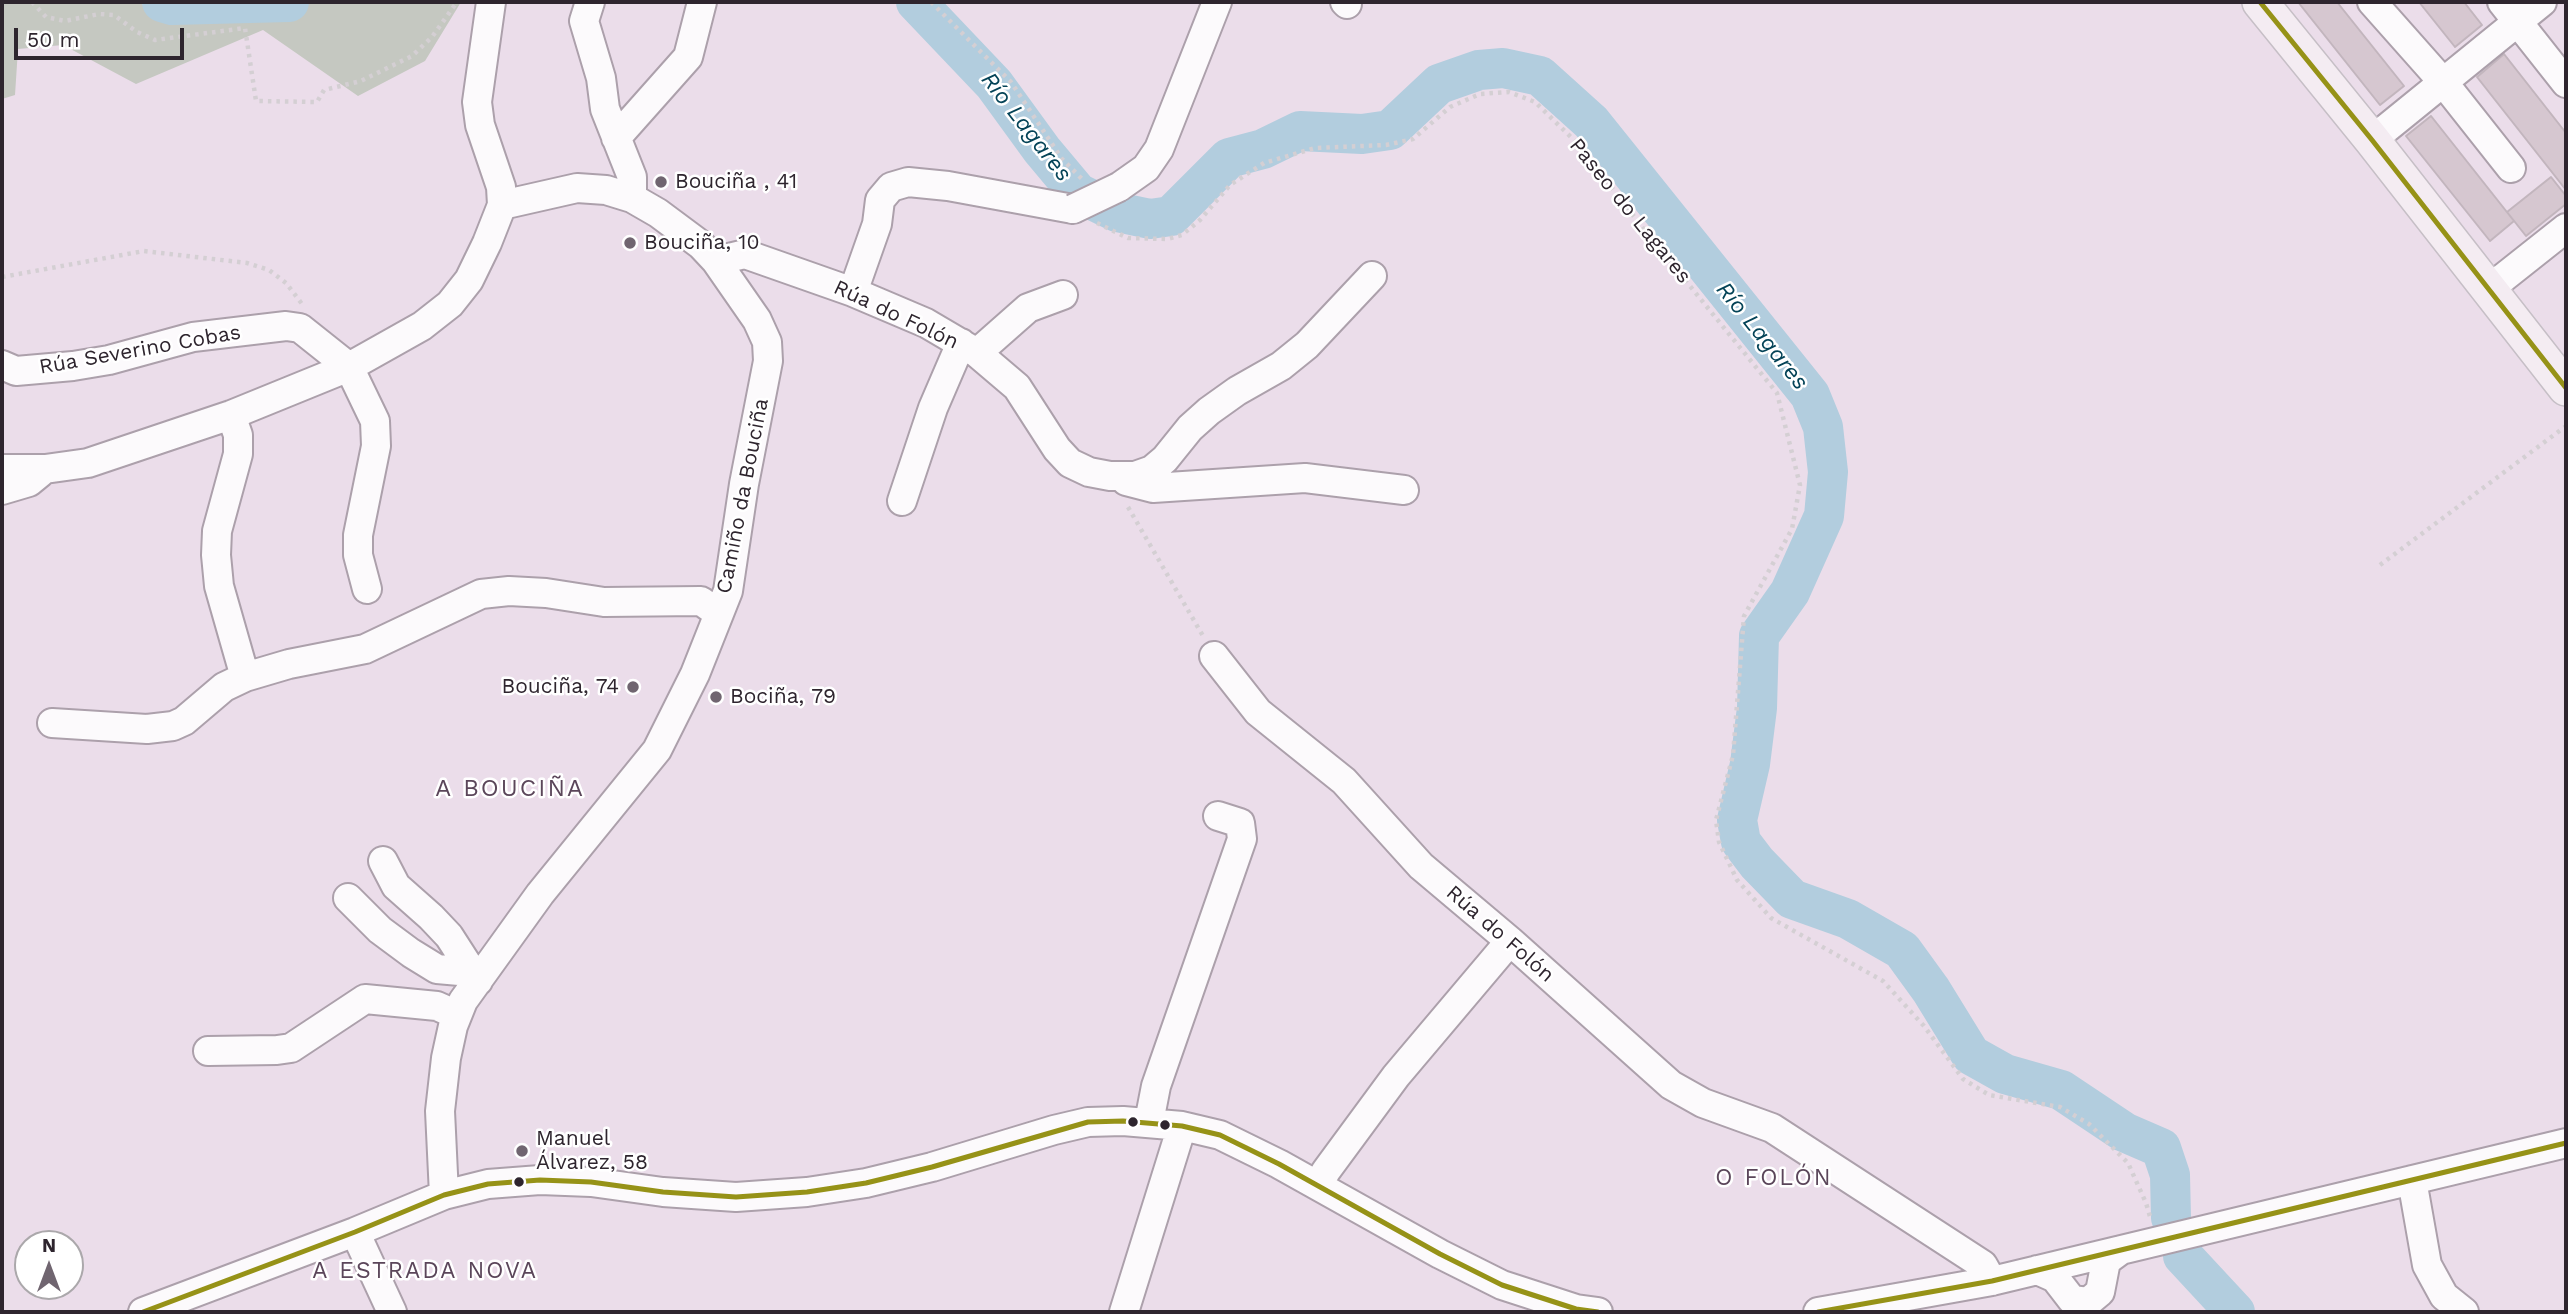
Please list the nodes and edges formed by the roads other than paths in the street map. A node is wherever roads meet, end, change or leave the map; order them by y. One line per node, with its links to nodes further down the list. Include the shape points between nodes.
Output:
1 (491, 2): 15 (street, via 477,102)
2 (590, 2): 11 (street, via 584,22)
3 (702, 2): 11 (street, via 688,57)
4 (1217, 2): 20 (street, bridge, via 1158,149 1146,168 1084,216 948,186 908,182 891,187 880,200 877,224)
5 (2260, 2): 12 (main road)
6 (2372, 2): 9 (street)
7 (2542, 2): 8 (street)
8 (2510, 12): 9 (street); 10 (street)
9 (2443, 82): 12 (street); 13 (street)
10 (2566, 83)
11 (616, 138): 14 (street, via 632,177)
12 (2372, 140): 19 (main road)
13 (2511, 168)
14 (632, 198): 15 (street, Camiño da Bouciña, via 577,188); 17 (street, Camiño da Bouciña, via 702,245)
15 (502, 205): 24 (street, via 469,280 450,304 422,326)
16 (2566, 228): 19 (street)
17 (716, 261): 20 (street, Rúa do Folón, via 745,254); 34 (street, Camiño da Bouciña, via 757,320 767,342 768,361 728,591)
18 (1373, 276): 29 (street, Rúa do Folón, via 1307,345 1209,411 1152,470 1135,476)
19 (2489, 289): 25 (main road)
20 (853, 292): 22 (street, Rúa do Folón, via 926,323)
21 (1063, 295): 22 (street, via 1028,308)
22 (969, 348): 29 (street, Rúa do Folón, via 1017,387 1070,463); 32 (street, via 933,408)
23 (2, 365): 24 (street, Rúa Severino Cobas, via 16,371 73,366 193,337 286,326 300,328)
24 (349, 367): 26 (street); 33 (street, via 375,421 376,446 358,535)
25 (2566, 388)
26 (231, 415): 27 (street, via 88,463); 36 (street, via 238,454 217,531 216,555 219,586)
27 (45, 469): 28 (street); 31 (street, via 29,482)
28 (2, 470)
29 (1110, 476): 30 (street, Rúa do Folón, via 1153,488 1306,478)
30 (1404, 490)
31 (2, 491)
32 (902, 501)
33 (367, 589)
34 (719, 614): 36 (street, via 701,601 604,602 546,593 481,594 365,649); 42 (street, Camiño da Bouciña, via 657,750)
35 (1214, 656): 41 (street, Rúa do Folón, via 1258,712 1344,781 1421,866)
36 (245, 677): 37 (street, via 224,687 184,721 162,729)
37 (52, 723)
38 (1218, 816): 45 (street, via 1240,823 1242,839 1156,1086)
39 (383, 861): 42 (street, via 396,886 449,936)
40 (348, 898): 42 (street, via 411,953 438,968)
41 (1510, 941): 49 (street, via 1396,1076); 56 (street, Rúa do Folón, via 1671,1085 1703,1103 1772,1128 1983,1265)
42 (475, 976): 43 (street, Camiño da Bouciña)
43 (457, 1016): 44 (street, via 438,1006 365,999 290,1048); 50 (street, Camiño da Bouciña, via 440,1111)
44 (208, 1051)
45 (1149, 1122): 46 (street); 50 (street, via 1088,1122 919,1171 807,1192 736,1197 540,1180 488,1184)
46 (1182, 1126): 49 (street, via 1220,1135); 61 (street)
47 (2566, 1143): 48 (street)
48 (2412, 1180): 52 (street, via 2203,1229 2155,1233); 64 (street, via 2427,1265 2444,1296)
49 (1318, 1185): 62 (street, via 1502,1285)
50 (444, 1195): 51 (street)
51 (355, 1233): 59 (street); 60 (street)
52 (2121, 1250): 53 (street); 55 (street, via 2106,1261)
53 (2075, 1261): 54 (street); 55 (street, via 2093,1266); 57 (street, via 2065,1271)
54 (2037, 1270): 56 (street); 57 (street, via 2055,1278)
55 (2101, 1276): 58 (street, via 2100,1292)
56 (1992, 1281): 63 (street)
57 (2062, 1287): 58 (street, via 2072,1300)
58 (2089, 1309)
59 (143, 1312)
60 (392, 1312)
61 (1124, 1312)
62 (1598, 1312)
63 (1818, 1312)
64 (2464, 1312)

